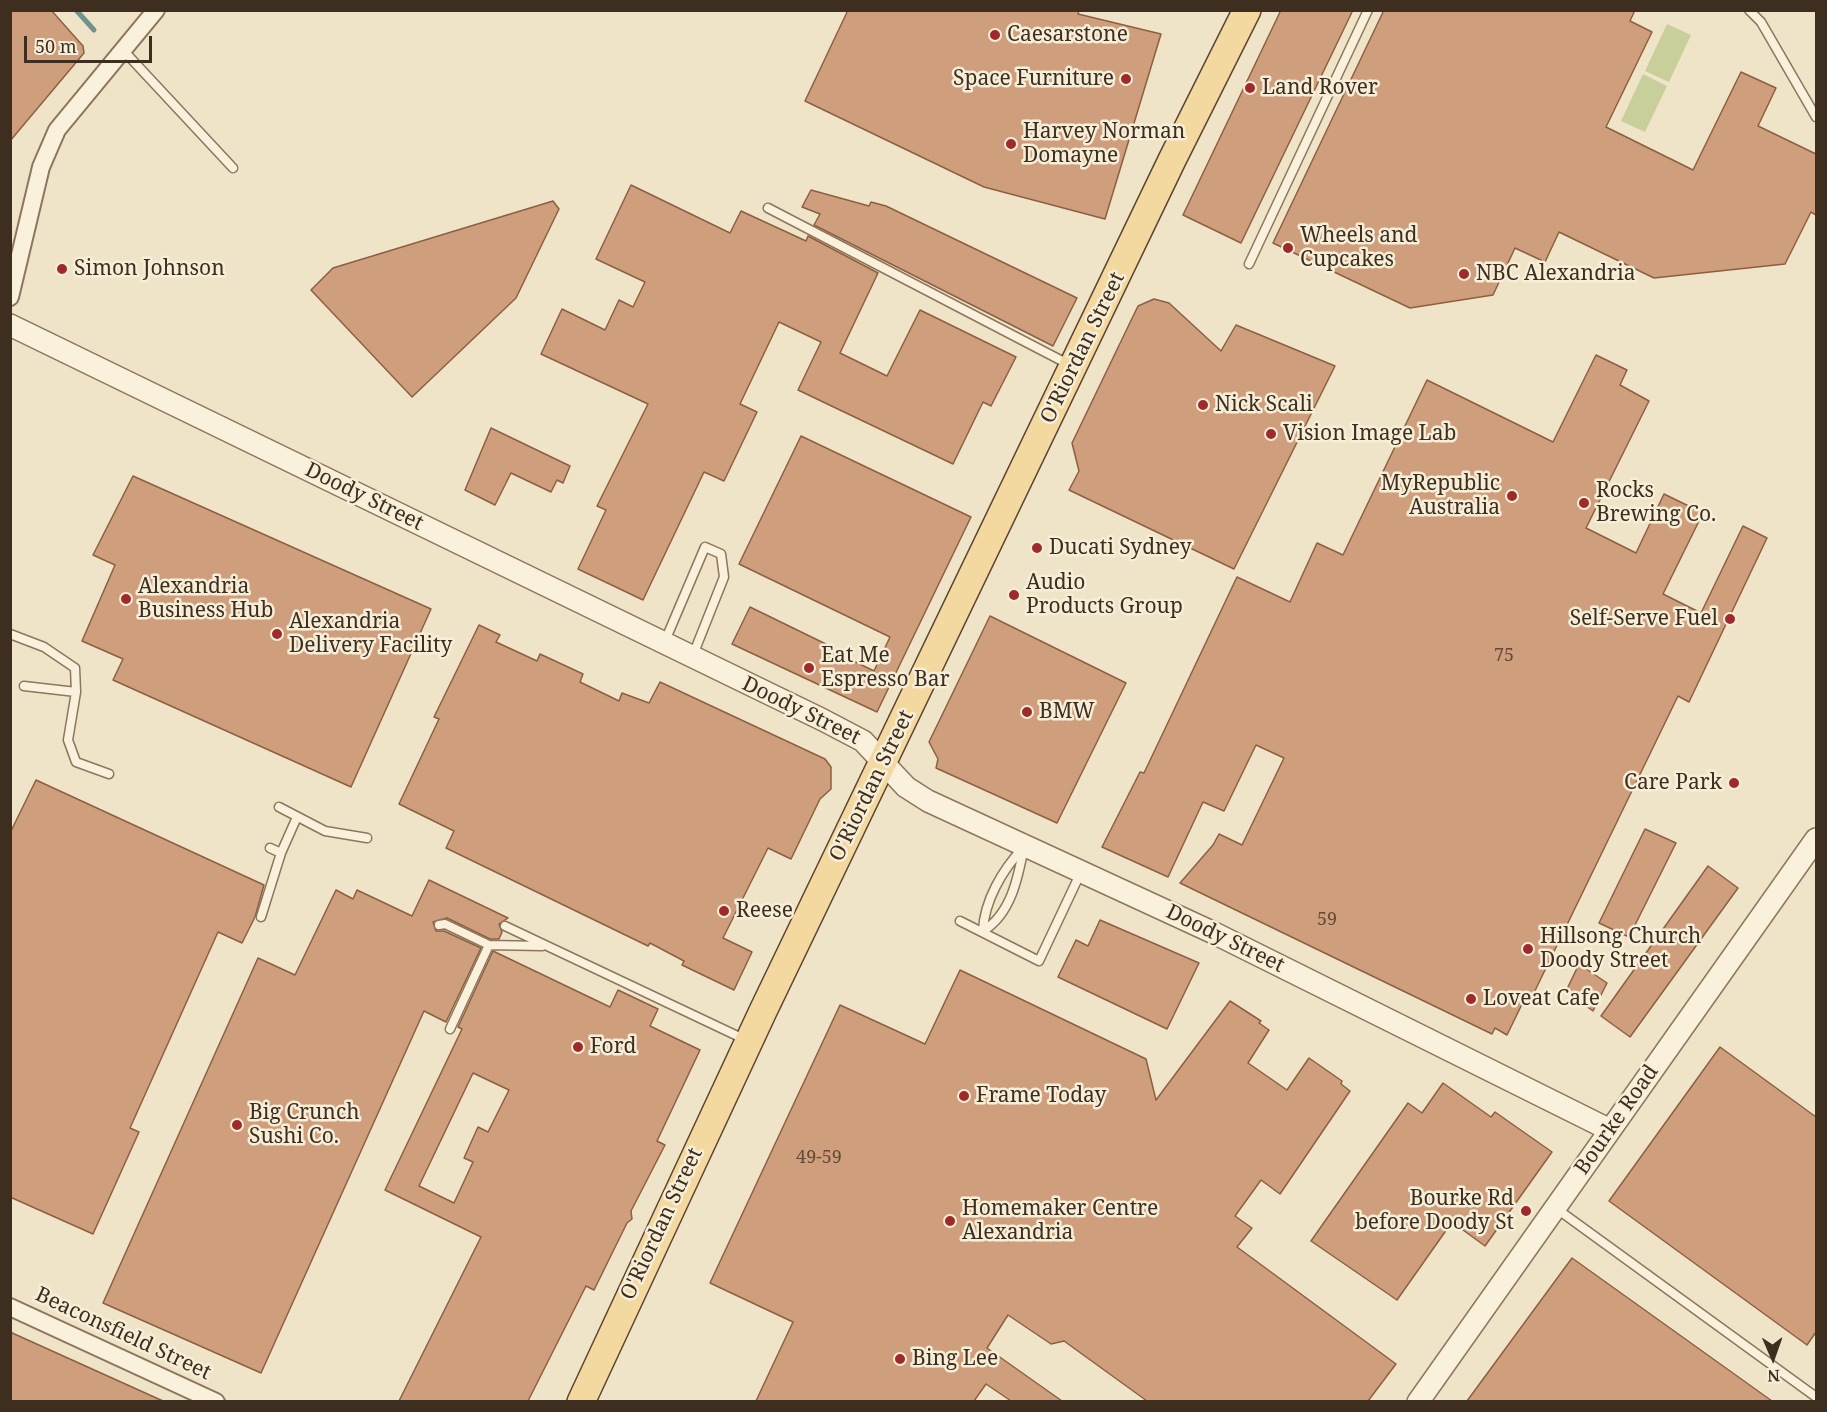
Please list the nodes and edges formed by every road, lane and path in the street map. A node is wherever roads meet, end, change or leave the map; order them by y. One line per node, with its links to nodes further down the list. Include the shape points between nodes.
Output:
1 (156, 10): 5 (street)
2 (1247, 10): 12 (main road, O'Riordan Street)
3 (1368, 10): 9 (lane)
4 (1749, 10): 6 (lane, via 1761,22)
5 (123, 50): 7 (lane); 10 (street, via 57,130 41,167)
6 (1816, 117)
7 (233, 168)
8 (768, 208): 12 (lane)
9 (1249, 264)
10 (10, 297)
11 (10, 325): 14 (street, Doody Street)
12 (1073, 367): 18 (main road, O'Riordan Street)
13 (10, 634): 17 (lane, via 44,647 75,668)
14 (664, 645): 15 (street, Doody Street); 15 (lane, via 705,547 721,554 724,577)
15 (692, 658): 18 (street, Doody Street, via 863,741)
16 (24, 686): 17 (lane)
17 (76, 693): 19 (lane, via 68,740 76,762)
18 (884, 763): 24 (street, Doody Street, via 906,787 928,801); 36 (main road, O'Riordan Street)
19 (110, 774)
20 (279, 807): 21 (lane)
21 (297, 817): 22 (lane, via 325,831); 26 (lane)
22 (367, 838)
23 (1816, 839): 37 (street, Bourke Road)
24 (1024, 847): 27 (street, Doody Street); 32 (lane, via 1007,866 983,916); 32 (lane, via 1018,878 997,922)
25 (270, 848): 26 (lane)
26 (281, 853): 28 (lane)
27 (1081, 872): 32 (lane, via 1039,961); 37 (street, Doody Street, via 1224,938)
28 (261, 917)
29 (960, 921): 32 (lane)
30 (439, 925): 33 (lane)
31 (505, 926): 34 (lane)
32 (982, 932)
33 (489, 945): 34 (lane); 35 (lane)
34 (546, 946): 36 (lane)
35 (450, 1029)
36 (749, 1042): 42 (main road, O'Riordan Street)
37 (1610, 1130): 38 (street, Bourke Road)
38 (1556, 1207): 40 (lane); 43 (street, Bourke Road)
39 (10, 1307): 41 (street, Beaconsfield Street)
40 (1816, 1397)
41 (209, 1400)
42 (580, 1401)
43 (1419, 1401)

